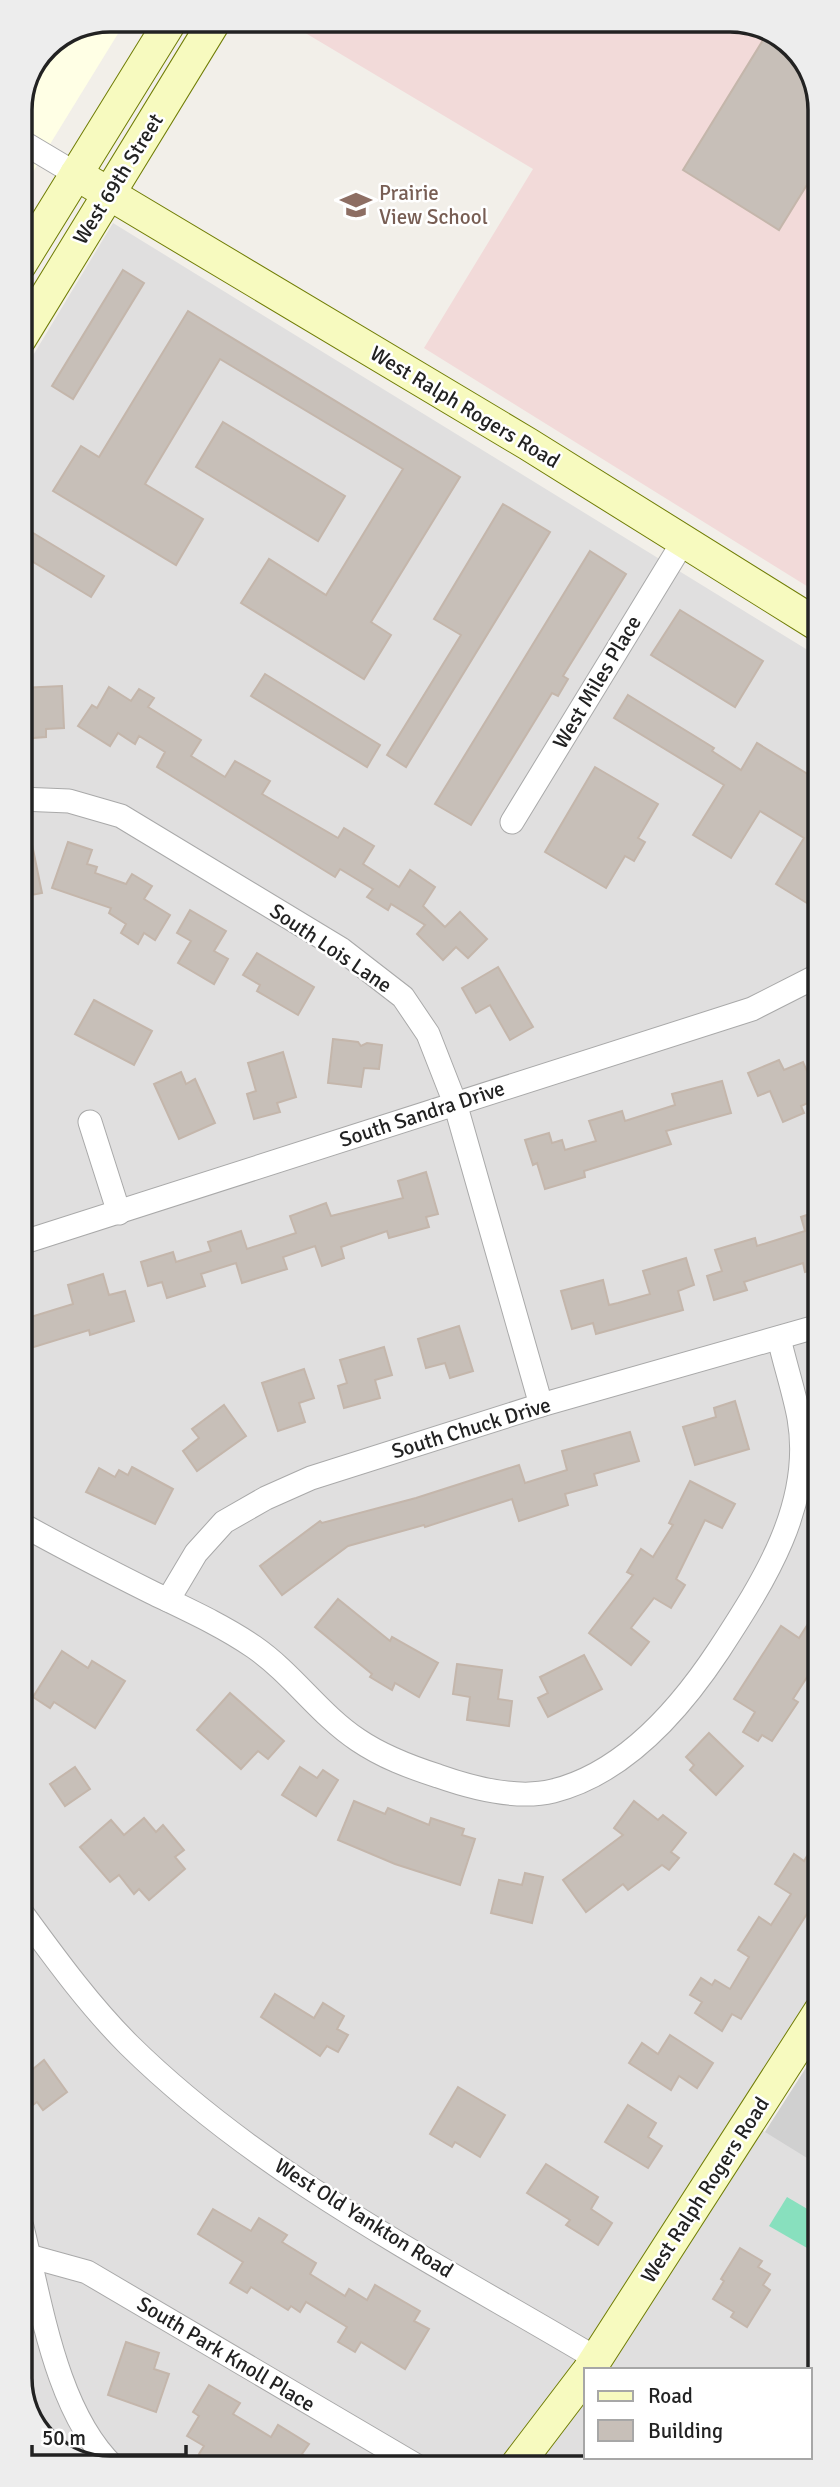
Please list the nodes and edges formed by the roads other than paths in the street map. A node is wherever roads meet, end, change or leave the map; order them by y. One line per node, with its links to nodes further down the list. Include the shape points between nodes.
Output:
1 (164, 32): 4 (street, West 69th Street)
2 (208, 32): 5 (street, West 69th Street)
3 (32, 148): 4 (street)
4 (75, 174): 5 (street, West Ralph Rogers Road); 6 (street, West 69th Street)
5 (109, 195): 7 (street, West 69th Street); 8 (street, West Ralph Rogers Road)
6 (32, 245)
7 (32, 320)
8 (683, 541): 9 (street, West Ralph Rogers Road); 11 (street, West Miles Place)
9 (808, 619)
10 (32, 799): 13 (street, South Lois Lane, via 69,801 121,816 341,949 403,997 428,1034)
11 (512, 822)
12 (808, 981): 13 (street, South Sandra Drive, via 752,1009)
13 (455, 1103): 15 (street, South Sandra Drive); 19 (street, South Lois Lane)
14 (90, 1122): 15 (street)
15 (118, 1213): 16 (street, South Sandra Drive)
16 (32, 1240)
17 (808, 1329): 18 (street, South Chuck Drive)
18 (779, 1338): 19 (street, South Chuck Drive); 21 (street, via 799,1419 797,1492 787,1530 751,1601 705,1671 666,1720 594,1774 552,1792 503,1793 397,1763 357,1740 254,1647)
19 (541, 1405): 21 (street, South Chuck Drive, via 311,1478 266,1498 224,1522 196,1553)
20 (32, 1530): 21 (street)
21 (168, 1600)
22 (32, 1926): 26 (street, West Old Yankton Road, via 129,2044 240,2138 298,2181)
23 (808, 2030): 26 (street, West Ralph Rogers Road)
24 (32, 2257): 29 (street, South Park Knoll Place, via 87,2272)
25 (32, 2267): 28 (street, via 61,2378)
26 (597, 2368)
27 (584, 2384): 30 (street, West Ralph Rogers Road)
28 (103, 2455)
29 (399, 2455)
30 (525, 2456)

